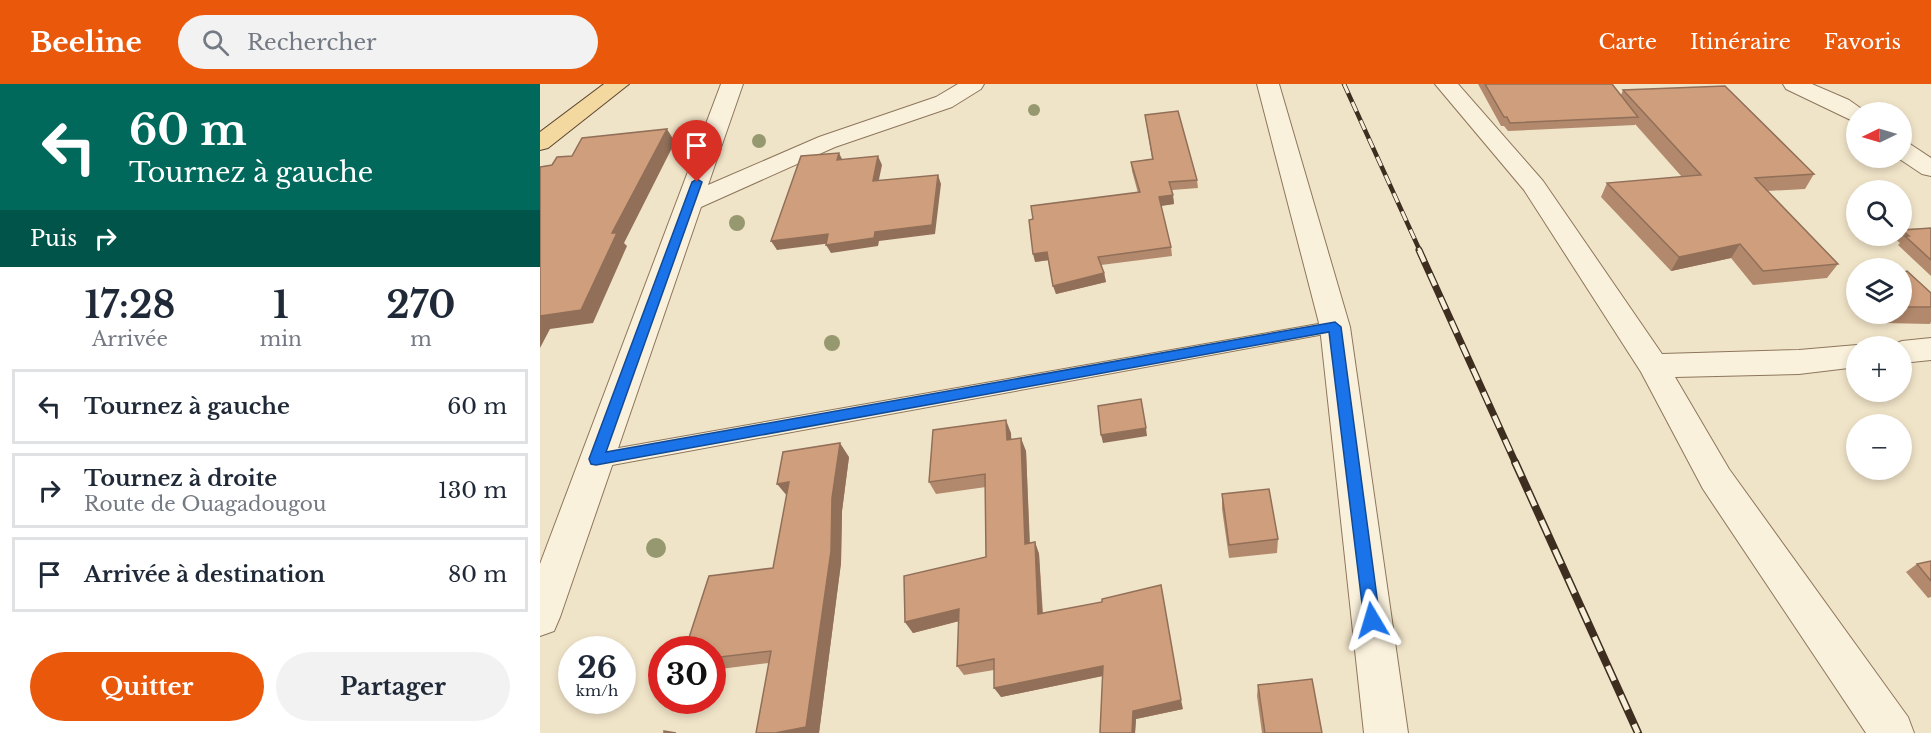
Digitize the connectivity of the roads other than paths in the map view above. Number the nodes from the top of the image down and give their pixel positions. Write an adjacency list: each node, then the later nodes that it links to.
1 (618, 84): 8 (main road)
2 (732, 84): 11 (street)
3 (973, 84): 11 (street)
4 (1269, 84): 12 (street)
5 (1446, 84): 16 (street)
6 (1794, 84): 7 (street)
7 (1846, 108)
8 (540, 143)
9 (1912, 156): 10 (street)
10 (1931, 169)
11 (690, 202): 17 (street)
12 (1335, 327): 17 (lane); 19 (street)
13 (1931, 349): 14 (street)
14 (1912, 351)
15 (1846, 357): 16 (street)
16 (1653, 366): 20 (street)
17 (596, 459): 18 (street)
18 (540, 616)
19 (1386, 733)
20 (1892, 733)

